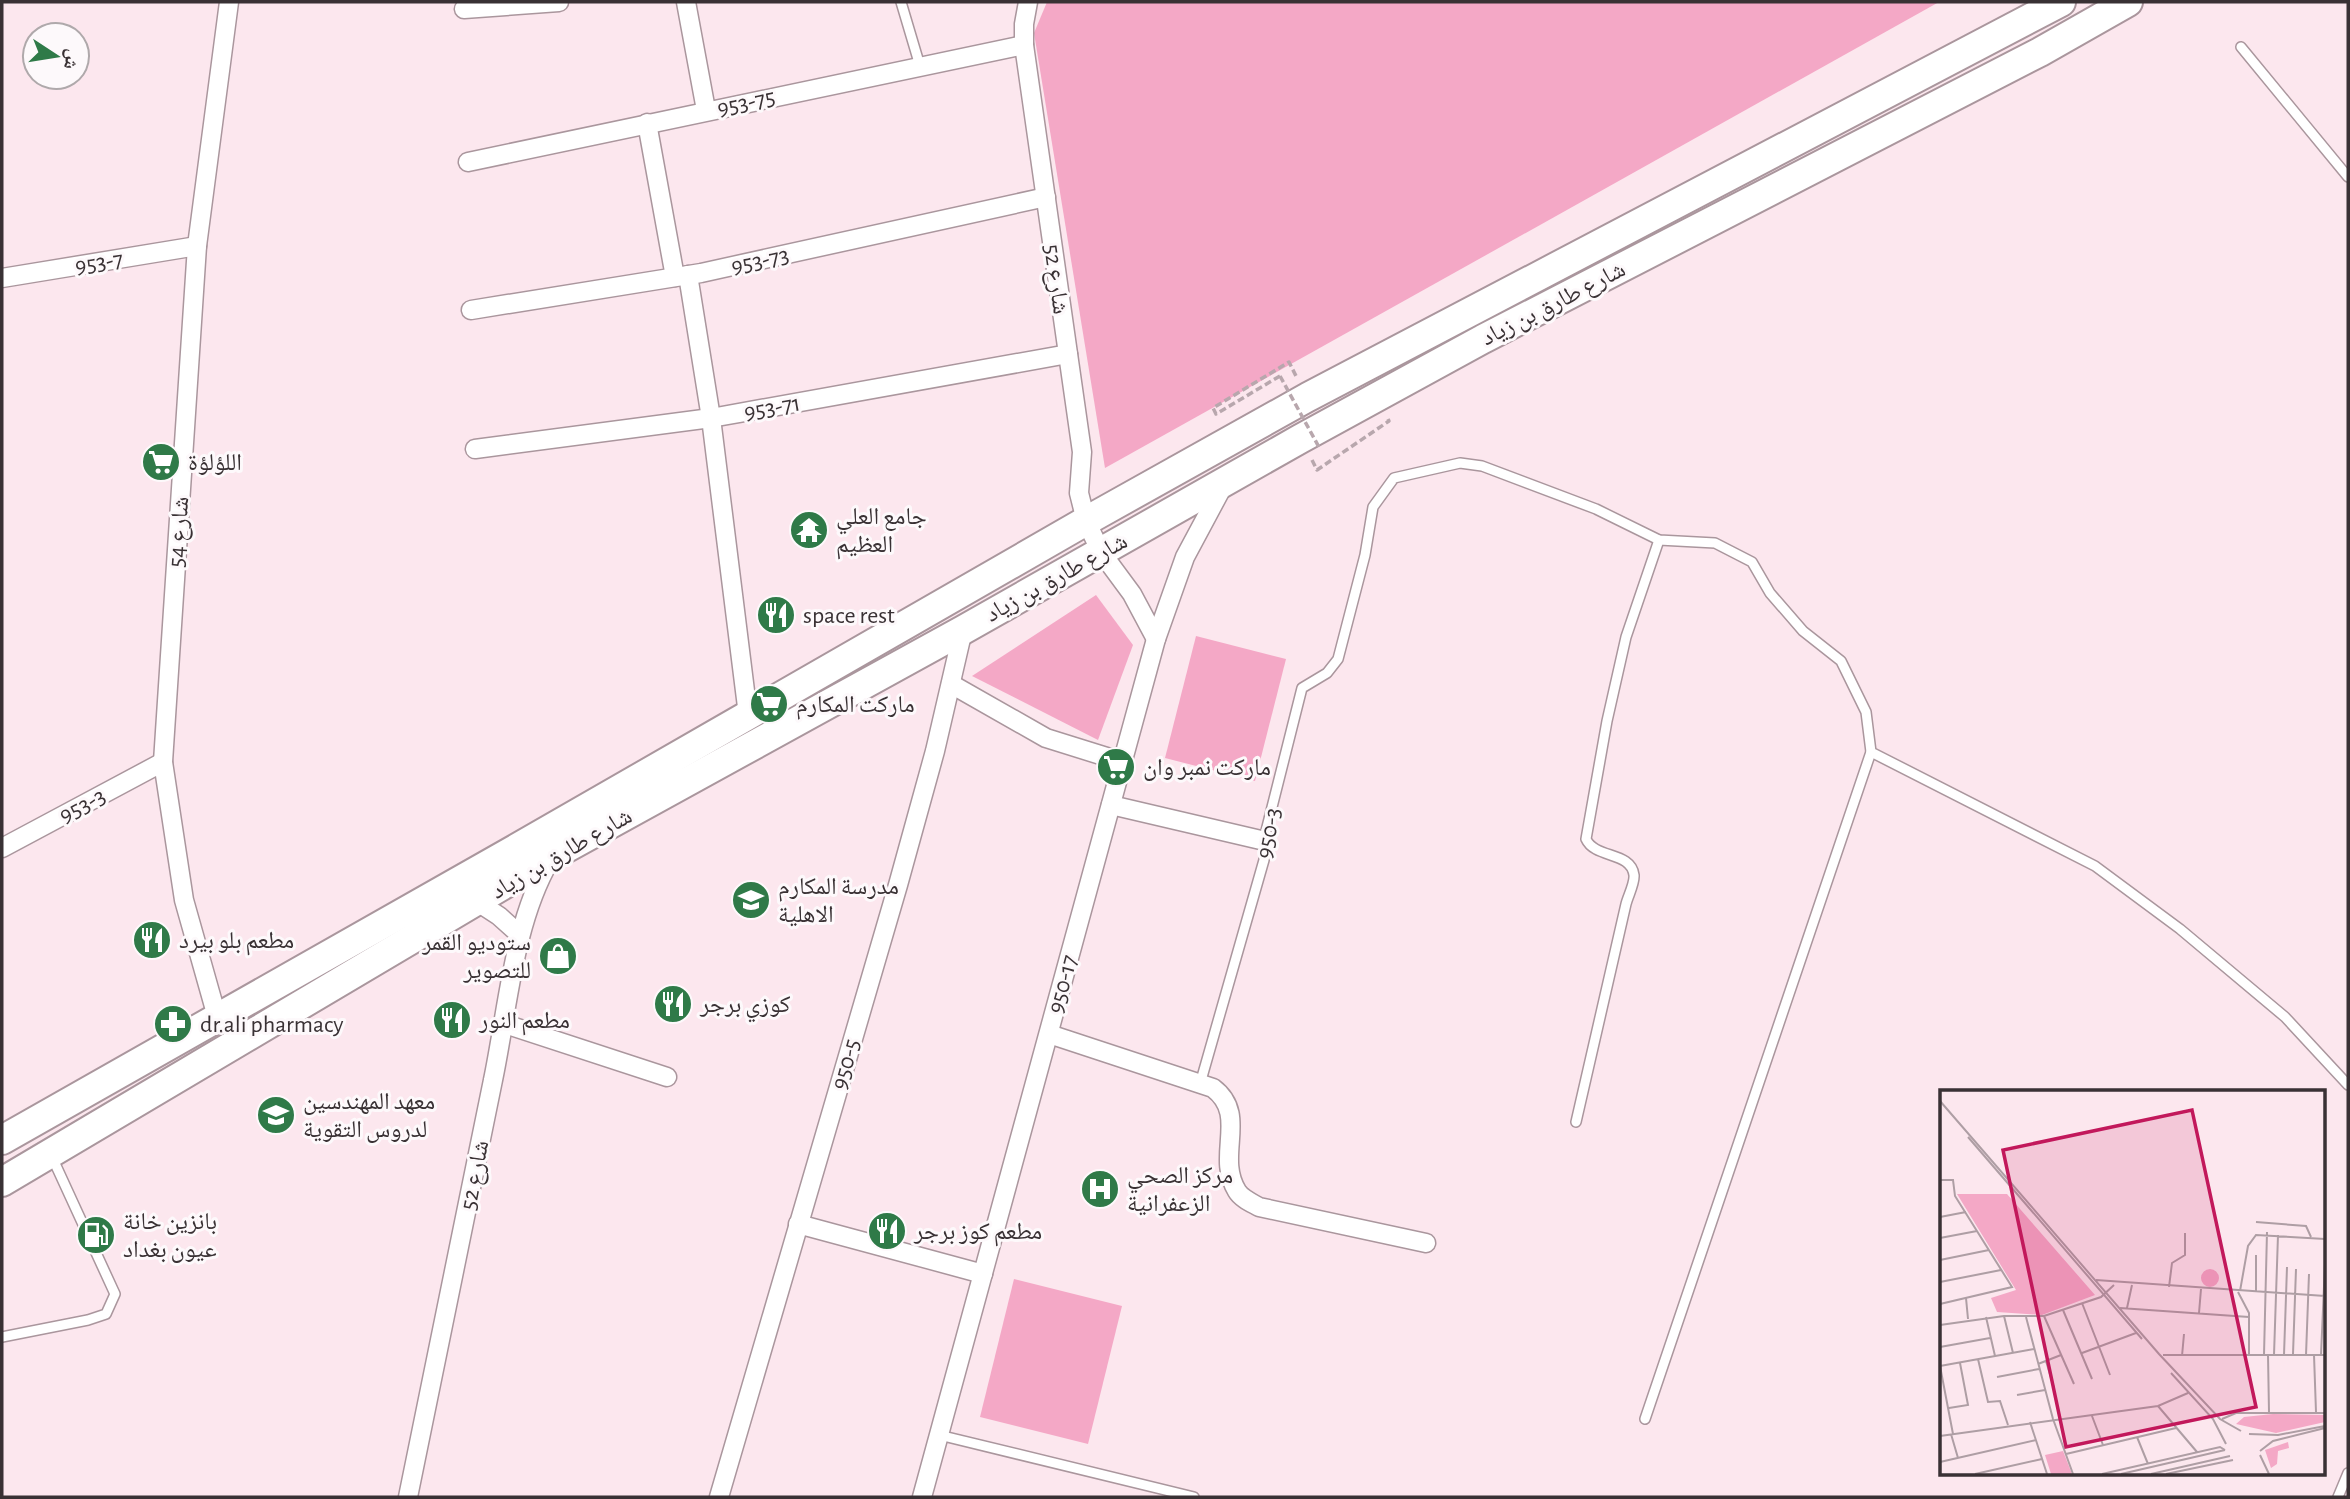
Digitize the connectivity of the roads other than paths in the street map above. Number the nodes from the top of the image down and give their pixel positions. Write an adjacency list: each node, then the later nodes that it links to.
1 (229, 2): 17 (street, شارع 54)
2 (559, 2): 8 (street)
3 (686, 2): 12 (street)
4 (901, 2): 11 (lane)
5 (1028, 2): 9 (street, شارع 52)
6 (2061, 2): 25 (main road, شارع طارق بن زياد)
7 (2128, 2): 24 (main road, شارع طارق بن زياد)
8 (464, 9)
9 (1024, 45): 11 (street, 953-75); 16 (street, شارع 52)
10 (2241, 47): 15 (lane)
11 (920, 66): 12 (street, 953-75)
12 (706, 110): 13 (street, 953-75)
13 (647, 123): 14 (street, 953-75); 18 (street)
14 (468, 162)
15 (2348, 177)
16 (1046, 197): 18 (street, 953-73); 21 (street, شارع 52)
17 (197, 246): 19 (street, 953-7); 33 (street, شارع 54)
18 (681, 276): 20 (street, 953-73); 22 (street)
19 (2, 278)
20 (471, 310)
21 (1068, 354): 22 (street, 953-71); 25 (street, شارع 52)
22 (711, 418): 23 (street, 953-71); 31 (street)
23 (475, 449)
24 (1227, 480): 27 (main road, شارع طارق بن زياد); 29 (street, 950-17)
25 (1086, 521): 27 (street, شارع 52); 31 (main road, شارع طارق بن زياد)
26 (1659, 540): 32 (lane); 36 (lane, 950-3); 47 (lane)
27 (1101, 552): 28 (main road, شارع طارق بن زياد); 29 (street, شارع 52)
28 (963, 629): 30 (street, 950-5); 38 (main road, شارع طارق بن زياد)
29 (1156, 639): 34 (street, 950-17)
30 (951, 684): 34 (street); 51 (street, 950-5)
31 (748, 715): 41 (main road, شارع طارق بن زياد)
32 (1871, 752): 46 (lane); 55 (lane)
33 (163, 762): 37 (street, 953-3); 41 (street, شارع 54)
34 (1123, 762): 35 (street, 950-17)
35 (1111, 805): 36 (street); 43 (street, 950-17)
36 (1265, 841): 45 (lane, 950-3)
37 (2, 848)
38 (552, 856): 39 (main road, شارع طارق بن زياد); 40 (street, شارع 52)
39 (476, 901): 40 (street); 49 (main road, شارع طارق بن زياد)
40 (520, 935): 42 (street, شارع 52)
41 (217, 1017): 48 (main road, شارع طارق بن زياد)
42 (505, 1024): 44 (street); 58 (street, شارع 52)
43 (1049, 1034): 45 (street); 53 (street, 950-17)
44 (667, 1077)
45 (1200, 1084): 52 (street)
46 (2348, 1085)
47 (1577, 1122)
48 (2, 1140)
49 (50, 1152): 50 (main road, شارع طارق بن زياد); 54 (lane)
50 (2, 1182)
51 (798, 1223): 53 (street); 59 (street, 950-5)
52 (1426, 1243)
53 (983, 1274): 56 (street, 950-17)
54 (2, 1337)
55 (1645, 1419)
56 (939, 1435): 60 (street, 950-17); 61 (lane)
57 (2348, 1473): 62 (lane)
58 (408, 1497)
59 (719, 1497)
60 (922, 1497)
61 (1194, 1497)
62 (2338, 1497)

